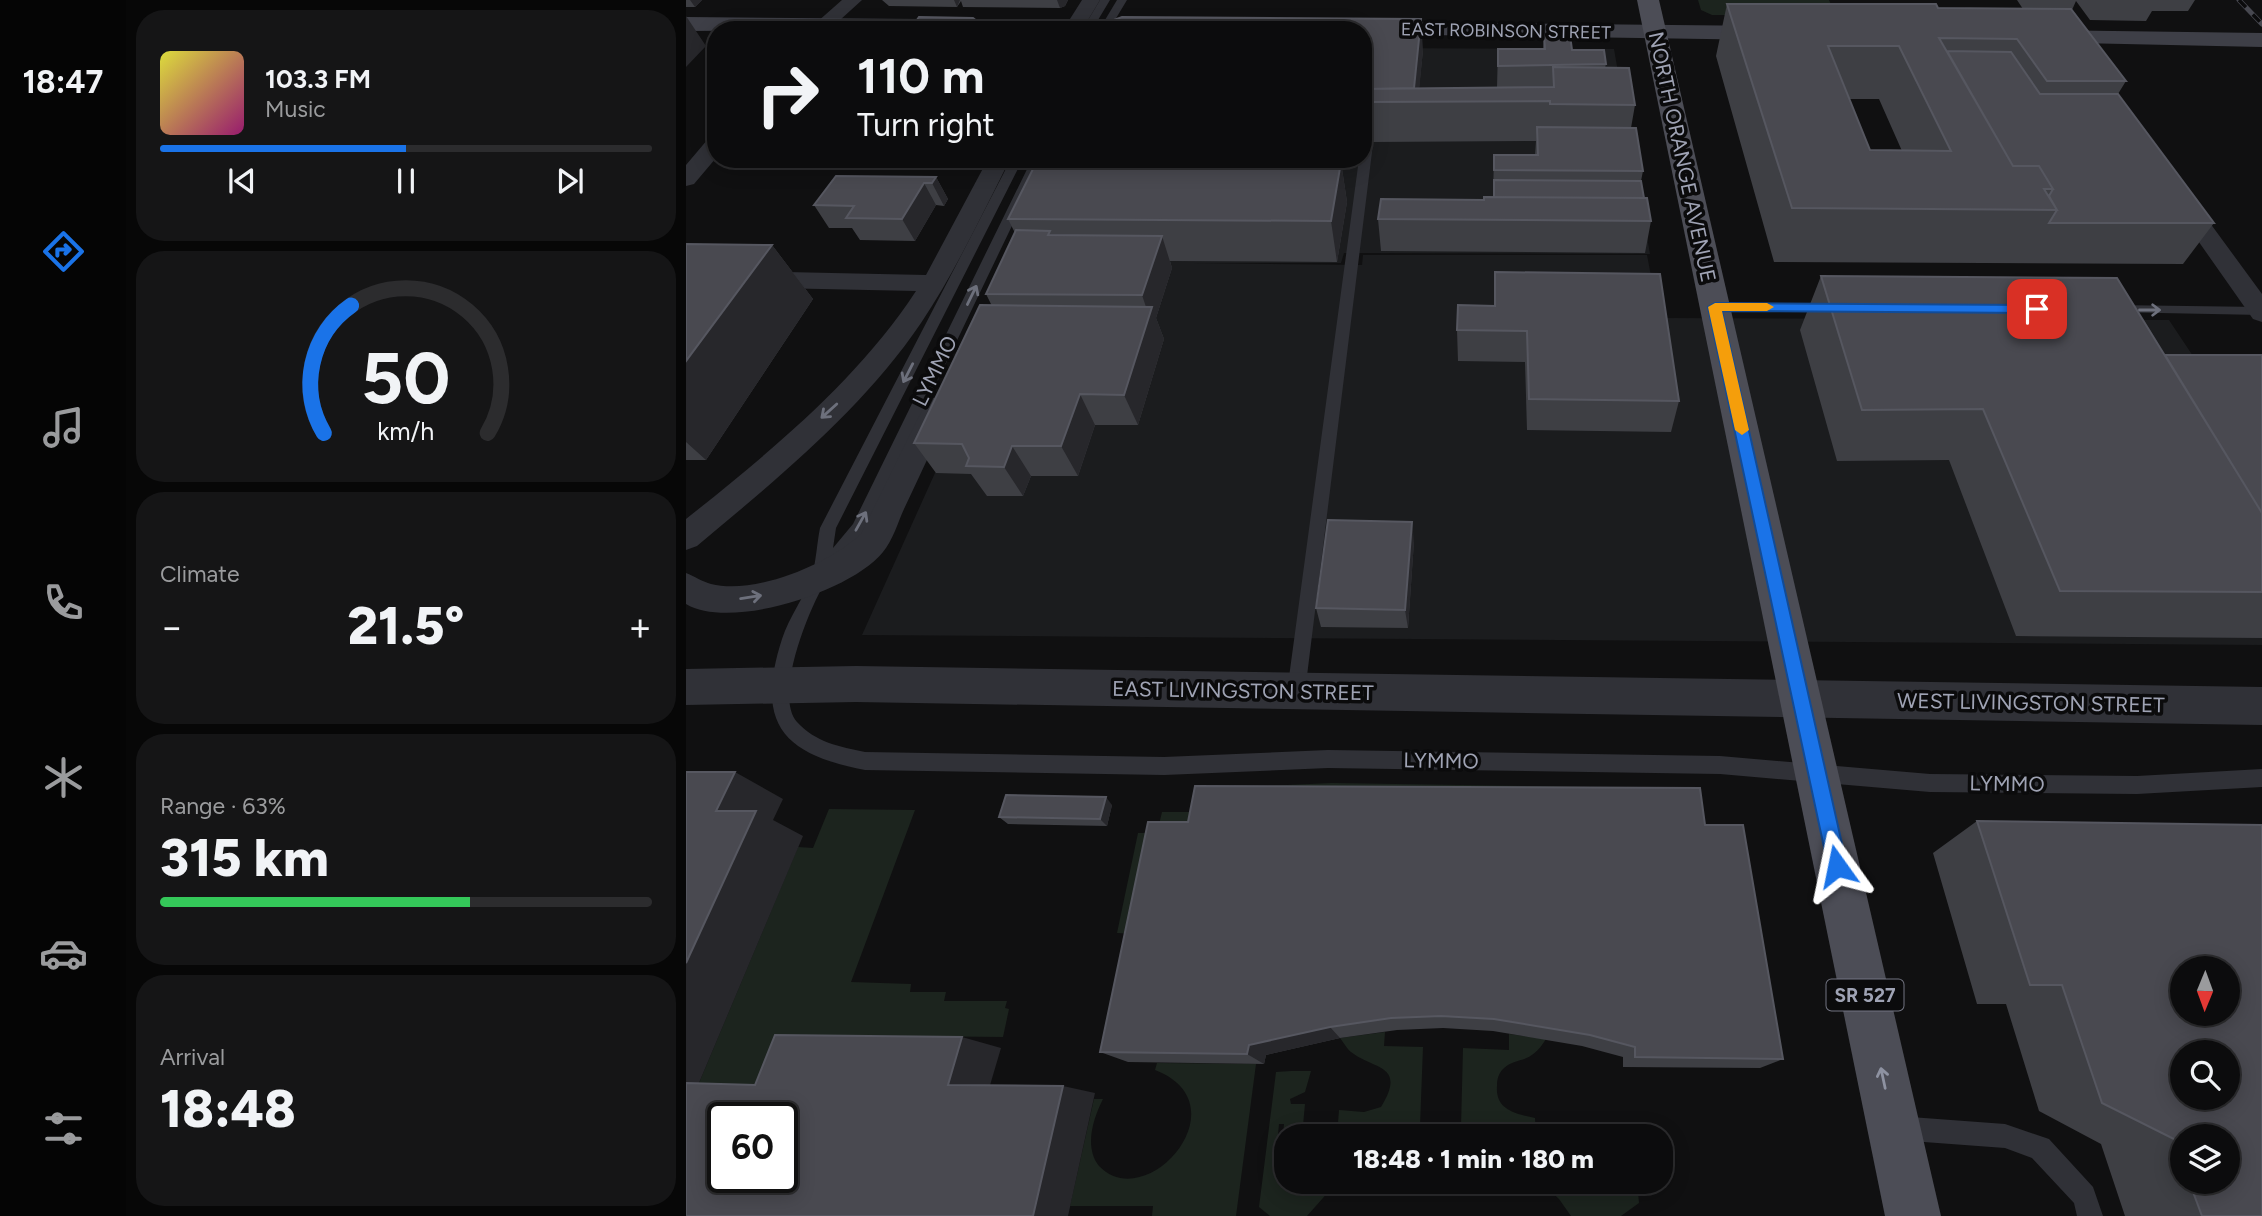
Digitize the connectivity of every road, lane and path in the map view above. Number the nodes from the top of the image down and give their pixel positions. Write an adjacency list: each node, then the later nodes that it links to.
1 (853, 0): 6 (street)
2 (1091, 0): 7 (street)
3 (1105, 0): 8 (lane)
4 (1122, 0): 9 (lane)
5 (1648, 0): 13 (main road, NORTH ORANGE AVENUE / SR 527)
6 (827, 21)
7 (1094, 21)
8 (1098, 21)
9 (1102, 21)
10 (686, 24): 11 (main road)
11 (707, 24)
12 (1372, 29): 13 (main road, EAST ROBINSON STREET)
13 (1655, 32): 14 (main road, EAST ROBINSON STREET); 27 (main road, NORTH ORANGE AVENUE / SR 527)
14 (1794, 34)
15 (2015, 36): 16 (main road)
16 (2262, 40)
17 (707, 154): 23 (street)
18 (994, 168): 26 (street)
19 (1012, 168): 32 (lane, LYMMO, one-way to 32)
20 (1034, 168): 32 (lane, LYMMO, one-way to 20)
21 (1050, 168): 32 (street)
22 (1364, 168): 36 (lane)
23 (686, 179)
24 (2167, 179): 30 (street)
25 (686, 278): 26 (street)
26 (934, 283): 31 (street, one-way to 31)
27 (1715, 307): 28 (lane); 37 (main road, NORTH ORANGE AVENUE / SR 527)
28 (1849, 308)
29 (2101, 309): 30 (lane, one-way to 30)
30 (2261, 312)
31 (686, 537)
32 (820, 576): 33 (street, one-way to 32); 34 (lane, LYMMO)
33 (686, 587)
34 (780, 686): 35 (street, EAST LIVINGSTON STREET); 36 (street, EAST LIVINGSTON STREET); 39 (lane, LYMMO)
35 (686, 687)
36 (1296, 692): 37 (street, EAST LIVINGSTON STREET)
37 (1800, 700): 38 (street, WEST LIVINGSTON STREET); 39 (main road, NORTH ORANGE AVENUE / SR 527)
38 (2262, 706)
39 (1817, 773): 40 (lane, LYMMO); 41 (main road, NORTH ORANGE AVENUE / SR 527, one-way to 39)
40 (2262, 778)
41 (1894, 1128): 42 (main road, NORTH ORANGE AVENUE / SR 527); 43 (lane)
42 (1913, 1216)
43 (2090, 1216)

